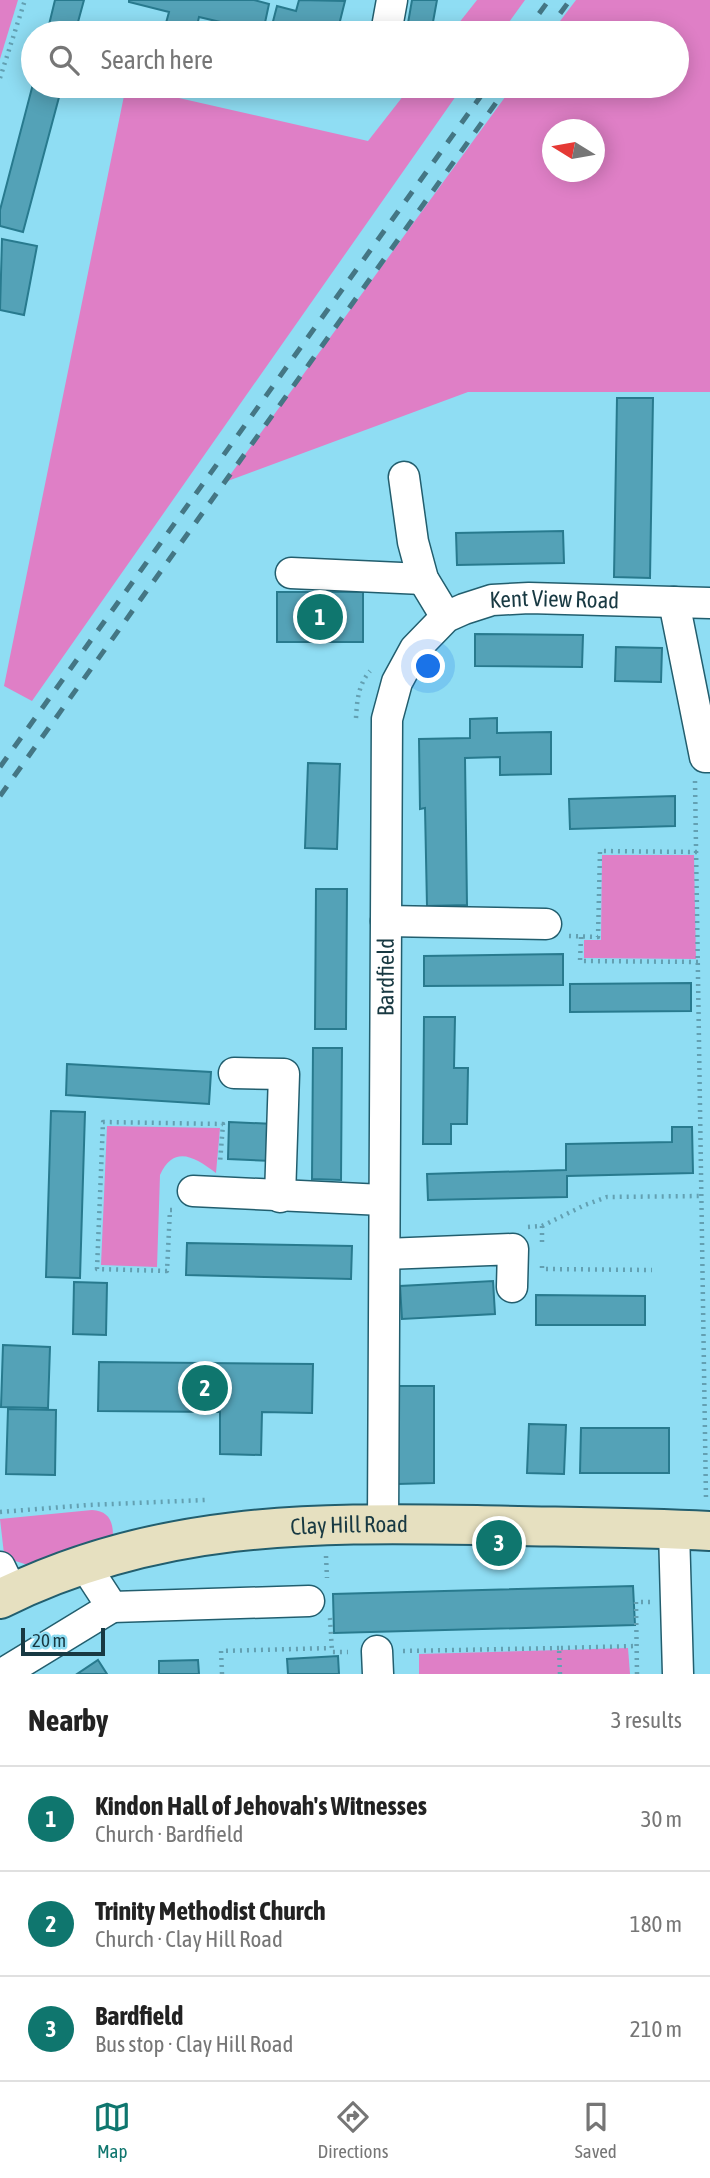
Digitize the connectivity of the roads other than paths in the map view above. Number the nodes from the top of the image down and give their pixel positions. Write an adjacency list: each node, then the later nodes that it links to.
1 (392, 0): 2 (street)
2 (388, 21)
3 (404, 477): 5 (street)
4 (291, 573): 5 (street)
5 (423, 579): 8 (street)
6 (674, 602): 7 (street, Kent View Road); 8 (street, Kent View Road); 10 (street)
7 (710, 603)
8 (446, 617): 9 (street, Kent View Road)
9 (415, 649): 11 (street, Bardfield)
10 (702, 764)
11 (386, 921): 12 (street, Bardfield); 16 (street, Bardfield)
12 (556, 930)
13 (234, 1073): 15 (street)
14 (193, 1191): 15 (street)
15 (279, 1197): 16 (street)
16 (383, 1200): 17 (street, Bardfield)
17 (385, 1254): 18 (street); 19 (street, Bardfield)
18 (512, 1287)
19 (383, 1524): 20 (main road, Clay Hill Road); 21 (main road, Clay Hill Road)
20 (697, 1524): 26 (street)
21 (84, 1564): 22 (main road, Clay Hill Road); 24 (street)
22 (4, 1586)
23 (322, 1597): 24 (street)
24 (112, 1607): 25 (street)
25 (2, 1674)
26 (678, 1674)

